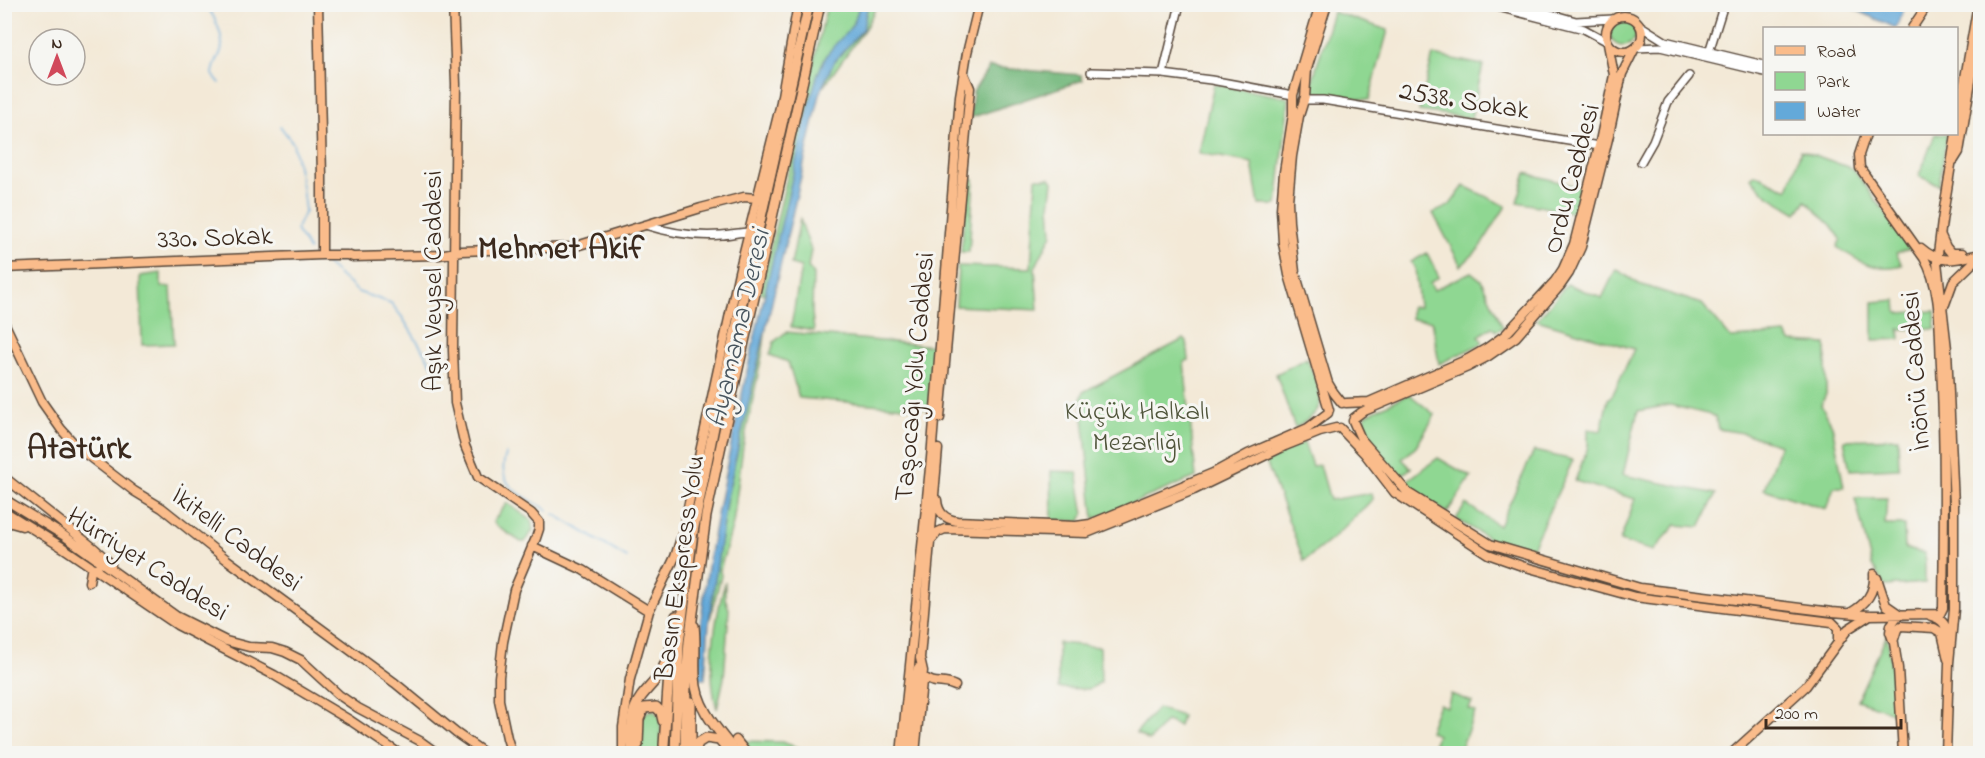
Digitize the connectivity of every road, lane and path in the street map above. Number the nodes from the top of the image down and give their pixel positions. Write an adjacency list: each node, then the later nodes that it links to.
1 (318, 4): 47 (main road)
2 (453, 4): 45 (main road, Aşık Veysel Caddesi)
3 (798, 4): 40 (main road)
4 (809, 4): 68 (highway, Basın Ekspress Yolu)
5 (820, 4): 80 (highway, Basın Ekspress Yolu)
6 (979, 4): 27 (main road, Taşocağı Yolu Caddesi)
7 (1180, 4): 28 (street)
8 (1320, 4): 31 (main road)
9 (1327, 4): 32 (main road)
10 (1486, 4): 19 (street)
11 (1515, 4): 15 (street)
12 (1724, 4): 21 (street)
13 (1928, 4): 17 (main road)
14 (1978, 4): 22 (main road)
15 (1613, 20): 16 (main road); 19 (main road)
16 (1641, 26): 20 (main road); 21 (street)
17 (1913, 27)
18 (1980, 29): 23 (main road)
19 (1608, 43): 20 (main road); 37 (main road, Ordu Caddesi)
20 (1635, 49): 26 (street); 58 (main road, Ordu Caddesi)
21 (1709, 52): 24 (street)
22 (1970, 52): 23 (main road); 30 (main road)
23 (1974, 63): 33 (main road)
24 (1763, 65)
25 (1091, 72): 28 (street)
26 (1763, 72)
27 (964, 74): 55 (main road, Taşocağı Yolu Caddesi); 55 (main road, Taşocağı Yolu Caddesi)
28 (1163, 74): 31 (street)
29 (1689, 76): 38 (street)
30 (1964, 87): 33 (main road); 34 (main road)
31 (1294, 96): 32 (main road); 52 (main road)
32 (1305, 96): 37 (street, 2538. Sokak); 52 (main road)
33 (1968, 98): 39 (main road)
34 (1958, 120)
35 (1866, 135): 44 (main road, İnönü Caddesi)
36 (1955, 135): 39 (main road)
37 (1599, 146): 56 (main road, Ordu Caddesi)
38 (1641, 162)
39 (1950, 166): 43 (main road, İnönü Caddesi)
40 (757, 198): 41 (main road, 330. Sokak); 42 (main road)
41 (645, 225): 42 (street); 45 (main road, 330. Sokak)
42 (749, 232): 77 (main road)
43 (1940, 235): 44 (main road); 46 (main road); 48 (main road, İnönü Caddesi)
44 (1912, 240): 48 (main road); 82 (main road, İnönü Caddesi)
45 (450, 252): 47 (main road, 330. Sokak); 70 (main road, Aşık Veysel Caddesi)
46 (1980, 253): 49 (main road); 53 (main road)
47 (322, 255): 50 (main road, 330. Sokak)
48 (1938, 259): 49 (main road); 51 (main road, İnönü Caddesi)
49 (1949, 260): 51 (main road)
50 (4, 270)
51 (1939, 273): 53 (main road, İnönü Caddesi)
52 (1292, 274): 56 (main road); 57 (main road)
53 (1944, 307): 90 (main road, İnönü Caddesi)
54 (4, 322): 99 (main road, İkitelli Caddesi)
55 (944, 342): 63 (main road, Taşocağı Yolu Caddesi); 108 (main road, Taşocağı Yolu Caddesi)
56 (1344, 403): 57 (main road); 58 (main road)
57 (1328, 412): 59 (main road); 63 (main road)
58 (1353, 419): 59 (main road); 61 (main road)
59 (1338, 428): 62 (main road); 69 (main road)
60 (4, 477): 76 (main road)
61 (1398, 482): 62 (main road); 78 (main road)
62 (1391, 489): 83 (main road)
63 (934, 491): 69 (main road, Taşocağı Yolu Caddesi)
64 (4, 497): 74 (main road, Hürriyet Caddesi)
65 (4, 512): 67 (main road, Hürriyet Caddesi)
66 (4, 521): 67 (main road)
67 (37, 531): 71 (main road, Hürriyet Caddesi)
68 (693, 532): 85 (highway); 104 (highway, Basın Ekspress Yolu)
69 (930, 541): 88 (main road, Taşocağı Yolu Caddesi)
70 (532, 546): 77 (main road); 100 (main road)
71 (80, 559): 72 (main road, Hürriyet Caddesi); 75 (main road)
72 (94, 568): 73 (main road, Hürriyet Caddesi); 74 (main road); 75 (main road)
73 (105, 576): 75 (main road); 89 (main road, Hürriyet Caddesi)
74 (126, 581): 76 (main road, Hürriyet Caddesi)
75 (89, 582)
76 (135, 587): 86 (main road, Hürriyet Caddesi)
77 (650, 611): 101 (main road)
78 (1850, 613): 79 (main road); 81 (main road)
79 (1899, 614): 81 (main road); 82 (main road); 84 (main road)
80 (692, 615): 87 (highway, Basın Ekspress Yolu); 95 (highway)
81 (1870, 615): 83 (main road)
82 (1926, 615): 90 (main road)
83 (1838, 640): 111 (main road)
84 (1894, 643): 90 (main road, İnönü Caddesi); 112 (main road)
85 (671, 645): 94 (highway); 102 (highway)
86 (249, 647): 89 (main road); 93 (main road, Hürriyet Caddesi)
87 (688, 654): 105 (highway, Basın Ekspress Yolu); 106 (highway)
88 (920, 658): 91 (main road, Taşocağı Yolu Caddesi); 109 (main road)
89 (248, 662): 96 (main road, Hürriyet Caddesi)
90 (1949, 663): 113 (main road, İnönü Caddesi)
91 (922, 676): 92 (main road, Taşocağı Yolu Caddesi); 92 (main road)
92 (921, 689): 110 (main road, Taşocağı Yolu Caddesi)
93 (420, 741): 97 (main road); 98 (main road, Hürriyet Caddesi)
94 (664, 749): 103 (highway)
95 (735, 750): 106 (highway); 107 (main road)
96 (400, 753)
97 (424, 753)
98 (438, 753)
99 (486, 753)
100 (512, 753)
101 (623, 753)
102 (632, 753)
103 (638, 753)
104 (675, 753)
105 (685, 753)
106 (693, 753)
107 (747, 753)
108 (901, 753)
109 (908, 753)
110 (915, 753)
111 (1731, 753)
112 (1903, 753)
113 (1946, 753)

